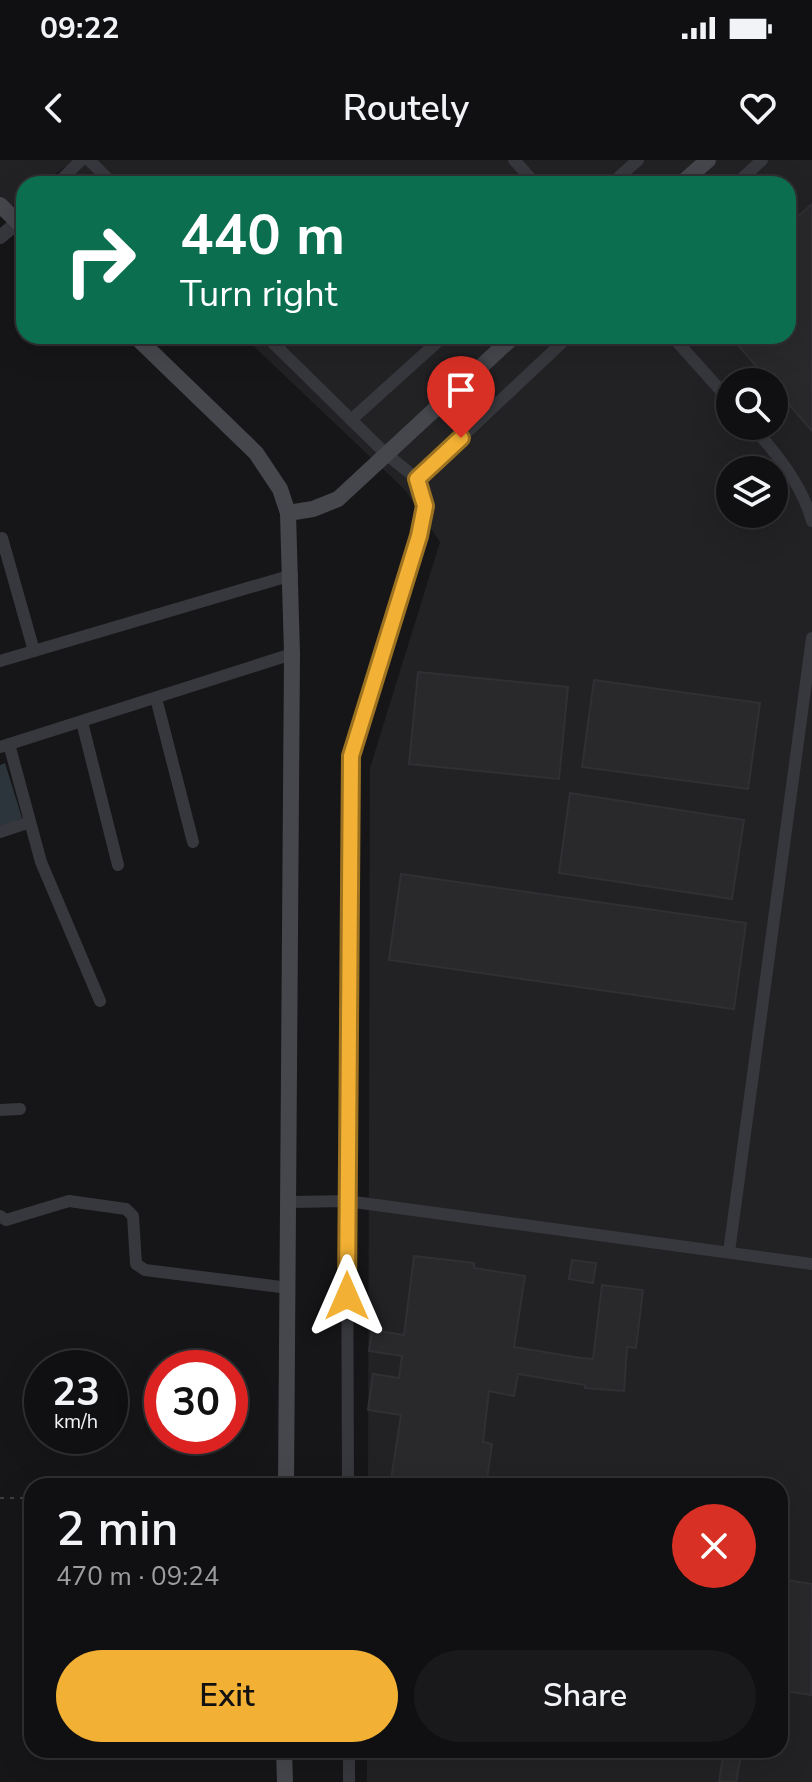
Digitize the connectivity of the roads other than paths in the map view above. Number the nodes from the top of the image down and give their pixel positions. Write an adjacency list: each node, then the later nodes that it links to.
1 (81, 160): 7 (street)
2 (89, 160): 8 (street)
3 (514, 160): 9 (street)
4 (638, 160): 10 (street)
5 (708, 160): 11 (main road)
6 (762, 160): 12 (street)
7 (65, 176)
8 (105, 176)
9 (529, 176)
10 (620, 176)
11 (690, 176)
12 (745, 176)
13 (0, 205): 14 (main road)
14 (16, 217)
15 (143, 344): 26 (main road)
16 (274, 344): 22 (street)
17 (435, 344): 22 (street)
18 (505, 344): 24 (main road)
19 (560, 344): 25 (street)
20 (679, 344): 21 (street)
21 (716, 385)
22 (351, 420): 24 (street)
23 (764, 440): 27 (street)
24 (385, 453): 25 (street); 26 (main road)
25 (417, 479): 44 (street)
26 (288, 513): 29 (main road)
27 (812, 521)
28 (2, 538): 31 (street)
29 (292, 575): 31 (street); 32 (main road)
30 (812, 638): 47 (street)
31 (34, 651): 33 (street)
32 (292, 654): 34 (street); 45 (main road)
33 (0, 661)
34 (156, 698): 35 (street); 39 (street)
35 (82, 722): 36 (street); 40 (street)
36 (4, 746): 37 (street)
37 (30, 822): 38 (street); 41 (street)
38 (0, 832)
39 (193, 842)
40 (118, 865)
41 (100, 1001)
42 (20, 1109): 43 (street)
43 (0, 1110)
44 (347, 1201): 45 (street); 47 (street); 51 (street)
45 (290, 1202): 49 (main road)
46 (0, 1216): 49 (street)
47 (729, 1252): 48 (street)
48 (812, 1264)
49 (289, 1288): 50 (main road)
50 (286, 1478)
51 (348, 1478)
52 (284, 1758): 54 (main road)
53 (349, 1758): 55 (street)
54 (285, 1782)
55 (349, 1782)

